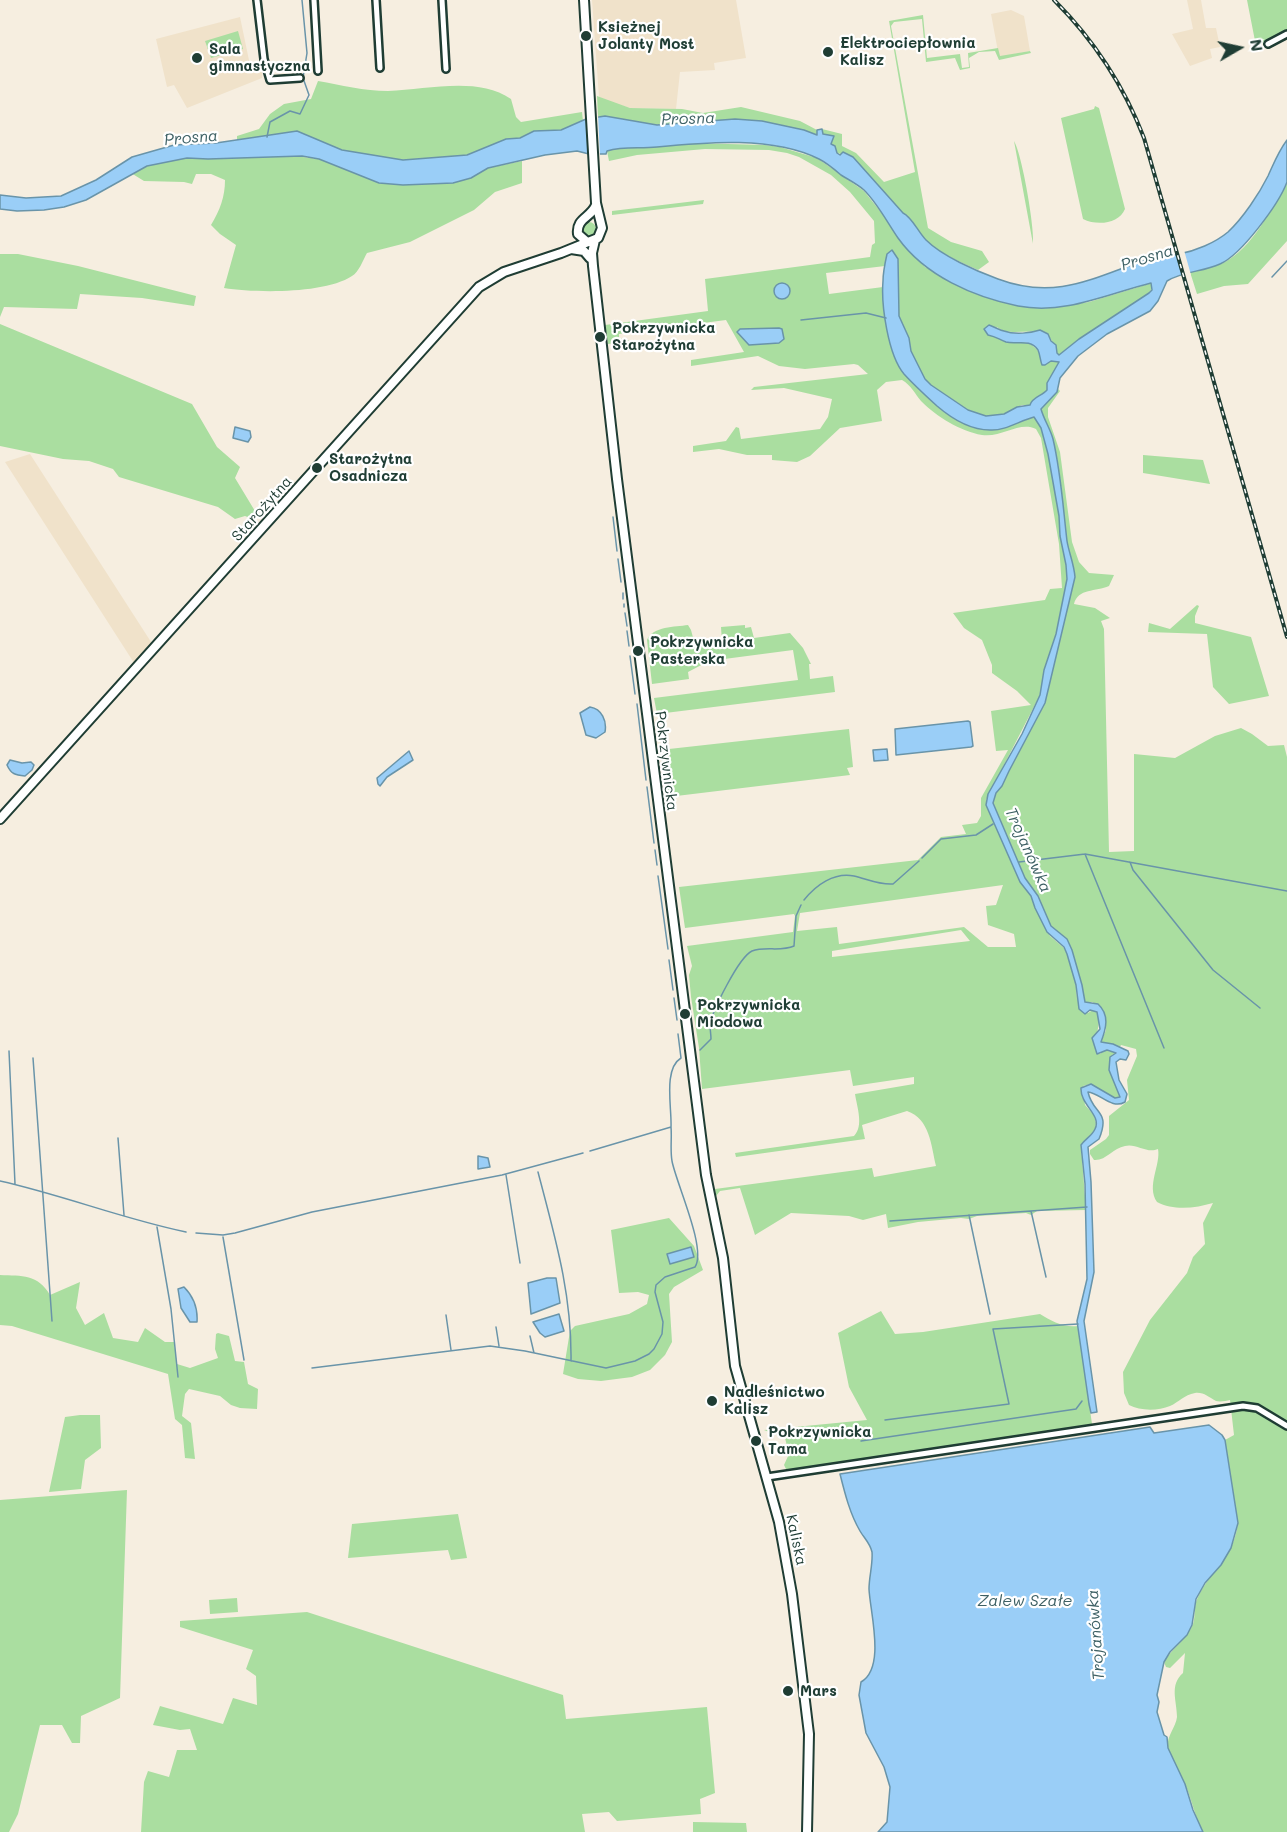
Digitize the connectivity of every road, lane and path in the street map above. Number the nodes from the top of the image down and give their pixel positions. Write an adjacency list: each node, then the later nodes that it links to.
1 (257, 0): 11 (street)
2 (314, 0): 10 (street)
3 (376, 0): 8 (street)
4 (442, 0): 9 (street)
5 (584, 0): 12 (street)
6 (1287, 34): 7 (street)
7 (1268, 44)
8 (380, 69)
9 (446, 69)
10 (318, 71)
11 (300, 78)
12 (596, 203): 13 (street); 14 (street)
13 (587, 217): 14 (street); 15 (street)
14 (599, 221): 16 (street)
15 (578, 234): 16 (street); 17 (street)
16 (591, 241): 17 (street, Starożytna); 18 (street, Pokrzywnicka)
17 (568, 250): 18 (street); 19 (street, Starożytna)
18 (592, 262): 20 (street, Pokrzywnicka)
19 (0, 819)
20 (723, 1258): 22 (street, Kaliska)
21 (1287, 1426): 22 (street)
22 (767, 1478): 23 (street, Kaliska)
23 (807, 1832)

